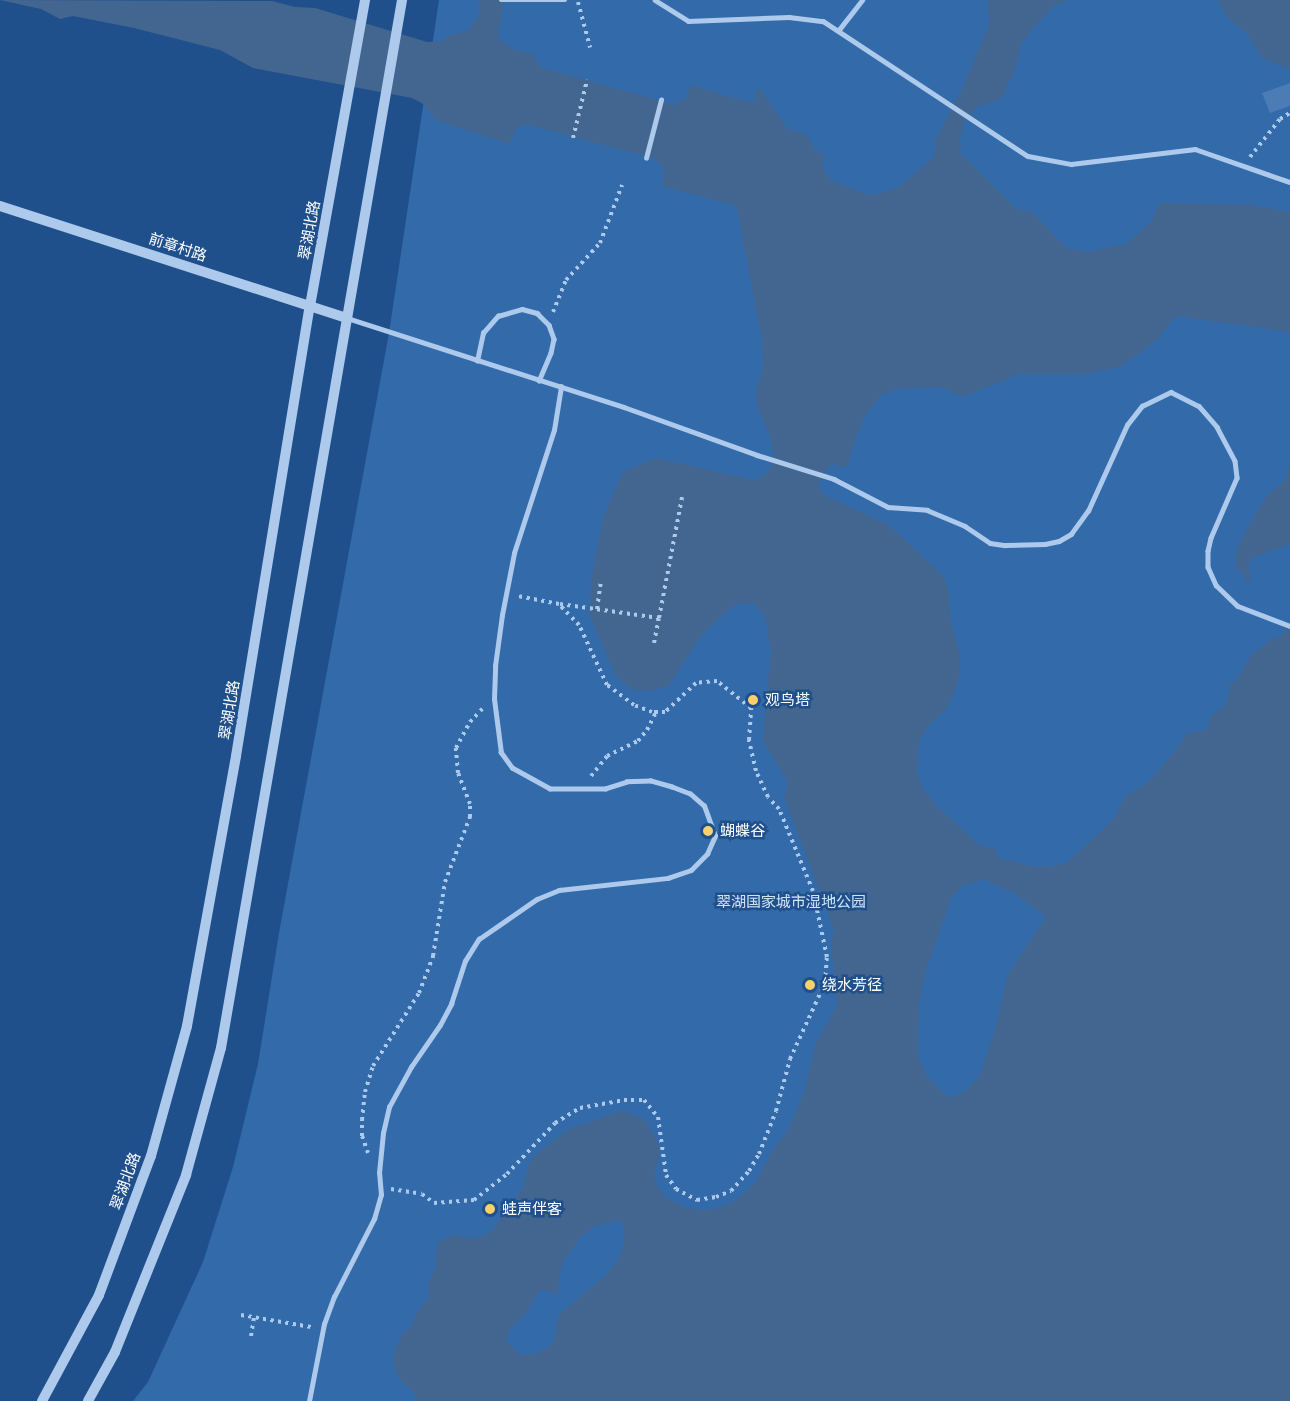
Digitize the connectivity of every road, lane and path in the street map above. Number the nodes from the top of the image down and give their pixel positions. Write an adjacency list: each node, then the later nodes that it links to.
1 (365, 0): 20 (street, 翠湖北路)
2 (402, 0): 21 (street)
3 (501, 0): 8 (lane)
4 (566, 0): 8 (lane)
5 (577, 0): 10 (path)
6 (655, 0): 9 (lane)
7 (862, 0): 9 (lane)
8 (525, 1)
9 (838, 31): 16 (lane)
10 (590, 47)
11 (587, 80): 14 (path)
12 (661, 100): 15 (lane)
13 (1290, 113): 16 (path)
14 (573, 138)
15 (646, 158)
16 (1244, 165): 17 (lane)
17 (1290, 182)
18 (622, 185): 22 (path)
19 (0, 206): 20 (street, 前章村路)
20 (310, 306): 21 (street, 前章村路); 43 (street, 翠湖北路)
21 (347, 318): 23 (lane); 44 (street)
22 (547, 323): 23 (lane); 24 (lane)
23 (477, 361): 24 (lane)
24 (539, 381): 25 (lane)
25 (561, 387): 28 (lane); 32 (lane)
26 (682, 497): 31 (path)
27 (601, 581): 30 (path)
28 (506, 595): 29 (path); 34 (lane)
29 (559, 604): 30 (path); 35 (path)
30 (597, 609): 31 (path)
31 (659, 618): 33 (path)
32 (1290, 626)
33 (654, 643)
34 (494, 699): 36 (lane); 37 (path)
35 (656, 712): 36 (path); 38 (path)
36 (585, 788): 37 (lane)
37 (379, 1173): 38 (lane)
38 (381, 1189): 41 (lane)
39 (241, 1315): 40 (path)
40 (254, 1317): 41 (path); 42 (path)
41 (323, 1329): 45 (lane)
42 (251, 1336)
43 (42, 1401)
44 (88, 1401)
45 (309, 1401)

